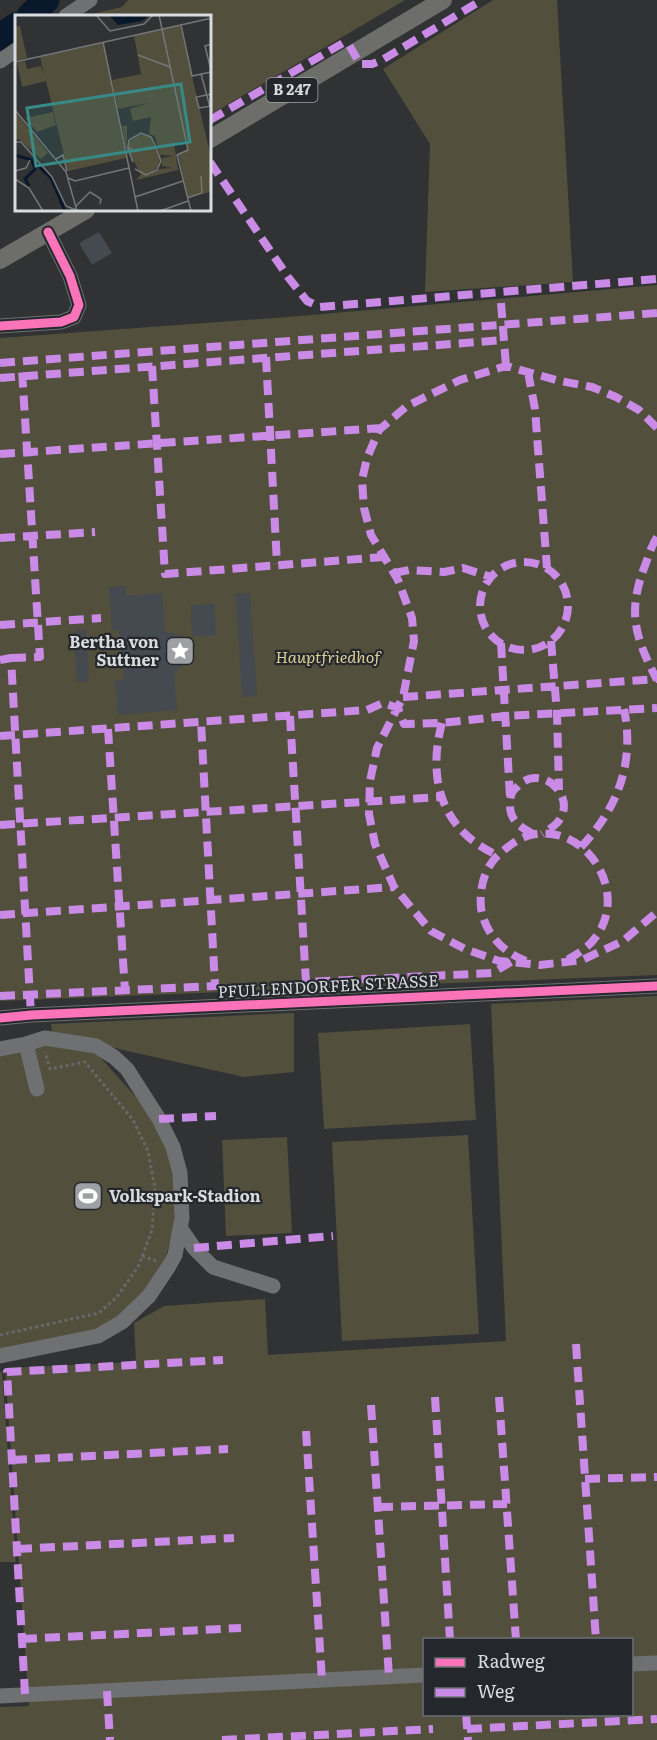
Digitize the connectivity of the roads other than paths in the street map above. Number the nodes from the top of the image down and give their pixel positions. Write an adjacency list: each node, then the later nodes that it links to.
1 (90, 0): 3 (street)
2 (443, 0): 6 (main road, B 247)
3 (68, 15)
4 (15, 51): 5 (street)
5 (0, 61)
6 (212, 138)
7 (83, 212): 8 (main road)
8 (48, 232): 9 (main road); 10 (street)
9 (0, 260)
10 (0, 327)
11 (657, 986): 12 (street, PFULLENDORFER STRASSE)
12 (0, 1018)
13 (26, 1044): 14 (street); 15 (street); 16 (street)
14 (0, 1049)
15 (37, 1089)
16 (182, 1229): 17 (street); 18 (street)
17 (175, 1255): 18 (street); 20 (street)
18 (202, 1256): 19 (street)
19 (273, 1286)
20 (0, 1356)
21 (657, 1663): 22 (street)
22 (633, 1664)
23 (423, 1675): 24 (street)
24 (0, 1696)

